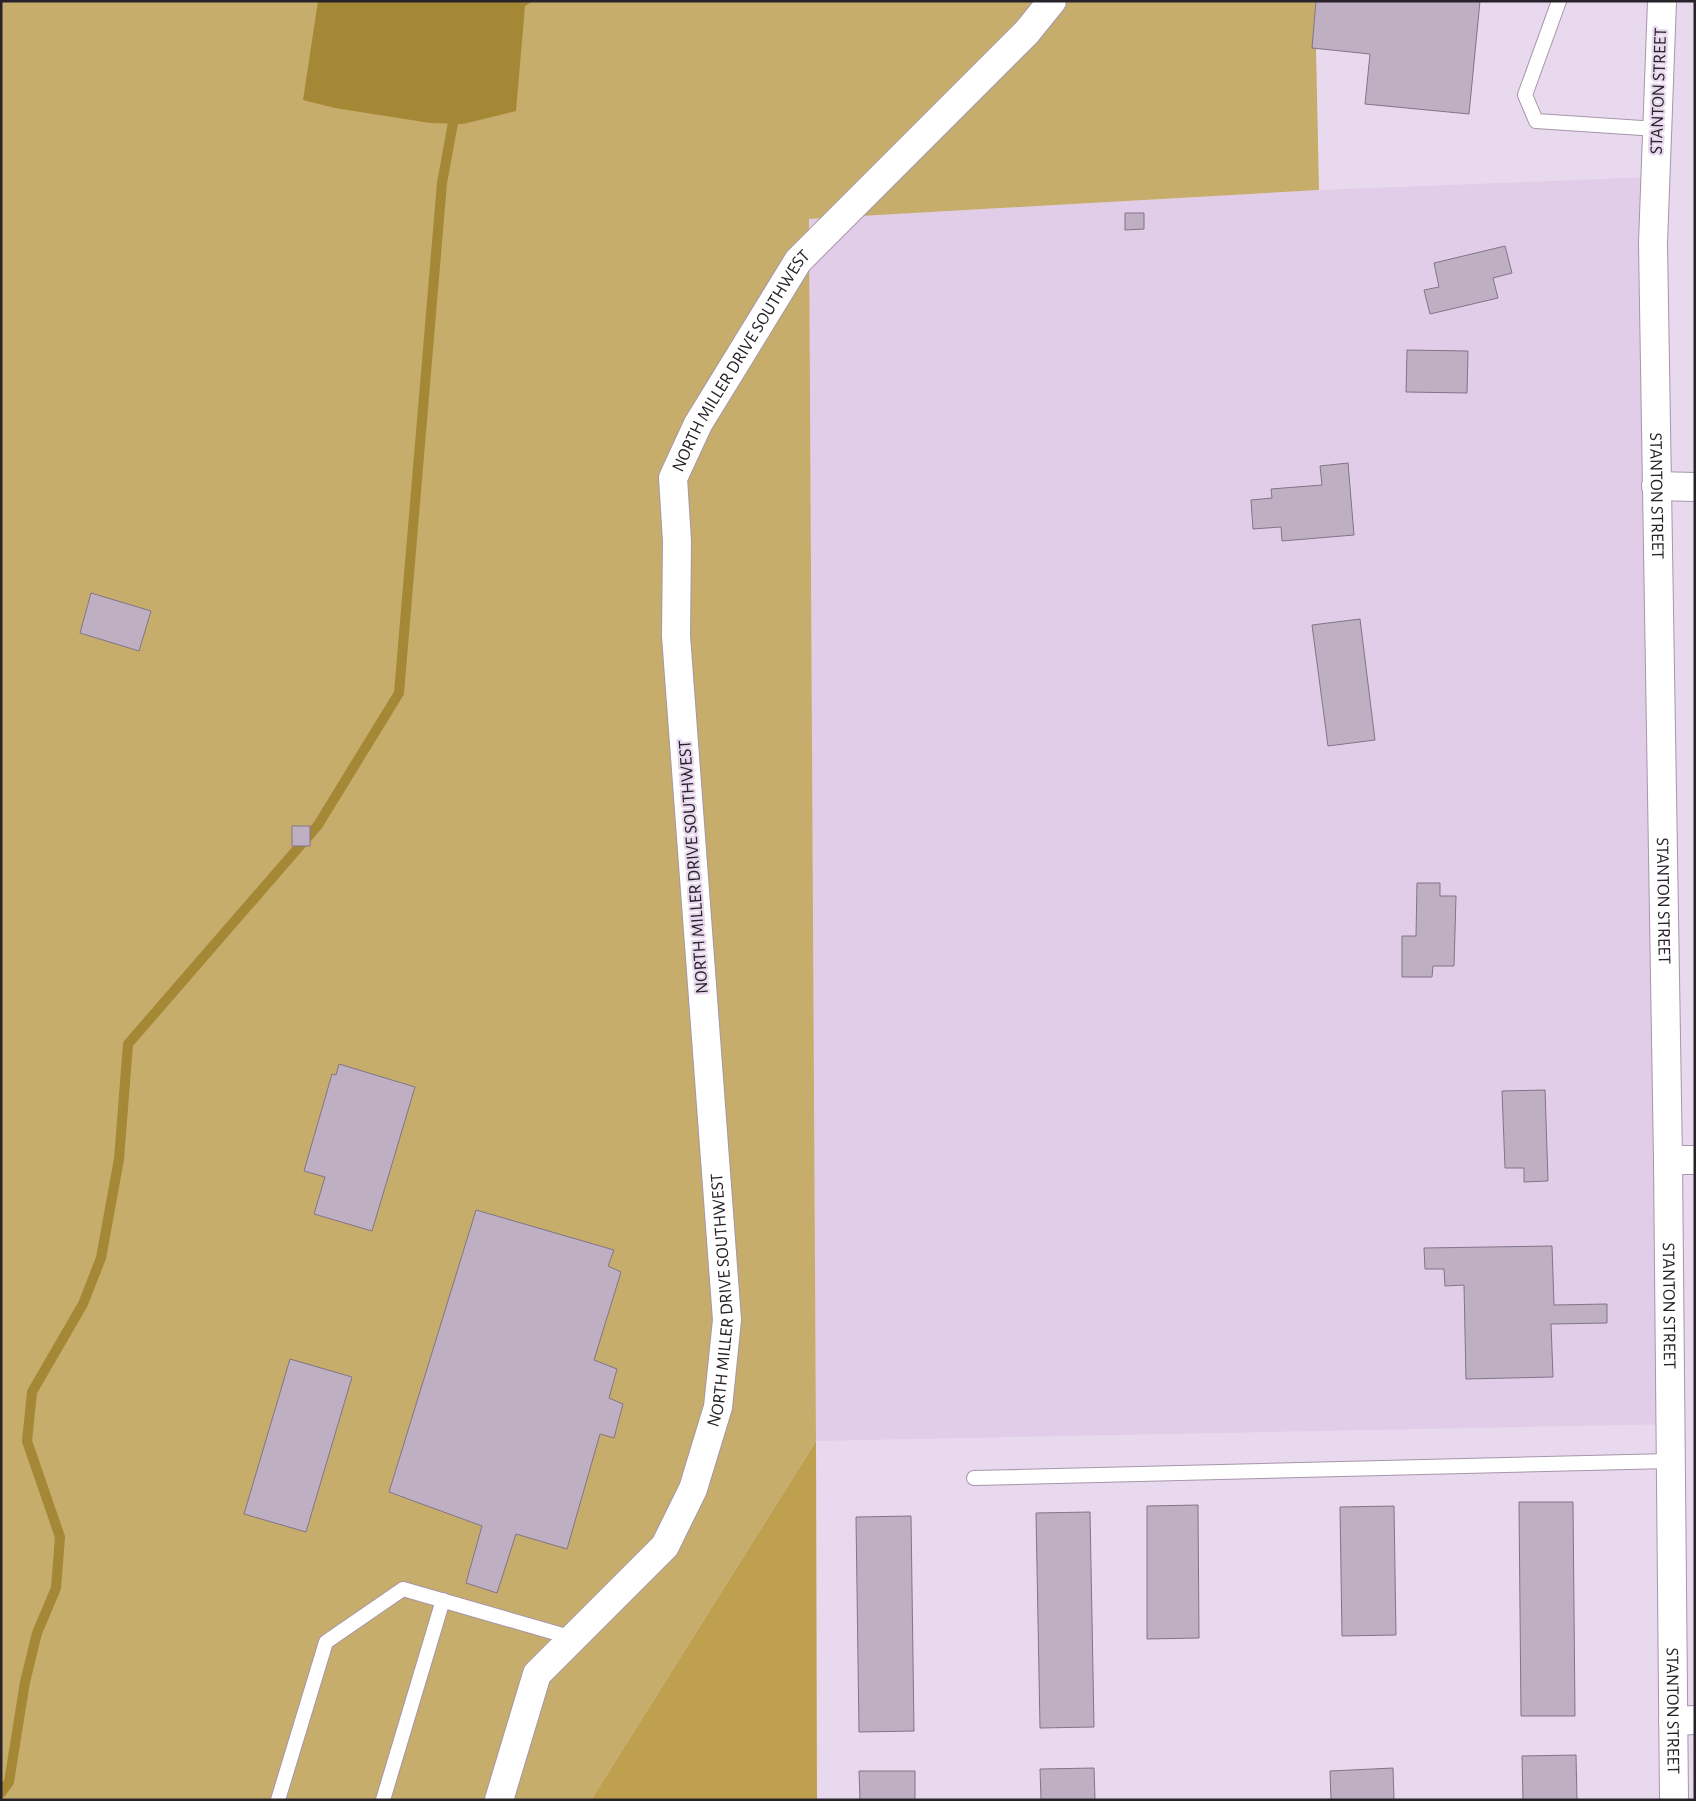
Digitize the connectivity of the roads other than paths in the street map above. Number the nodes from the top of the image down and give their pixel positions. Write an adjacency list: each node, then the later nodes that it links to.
1 (1052, 1): 12 (street, NORTH MILLER DRIVE SOUTHWEST)
2 (1559, 1): 4 (lane)
3 (1662, 1): 4 (street, STANTON STREET)
4 (1657, 129): 5 (street, STANTON STREET)
5 (1656, 486): 6 (street); 7 (street, STANTON STREET)
6 (1695, 487)
7 (1668, 1160): 8 (street); 9 (street, STANTON STREET)
8 (1695, 1160)
9 (1670, 1461): 10 (lane); 13 (street, STANTON STREET)
10 (974, 1478)
11 (443, 1600): 12 (lane); 14 (lane); 15 (lane)
12 (573, 1638): 16 (street, NORTH MILLER DRIVE SOUTHWEST)
13 (1684, 1720): 17 (street, STANTON STREET)
14 (278, 1800)
15 (383, 1800)
16 (499, 1800)
17 (1674, 1800)

